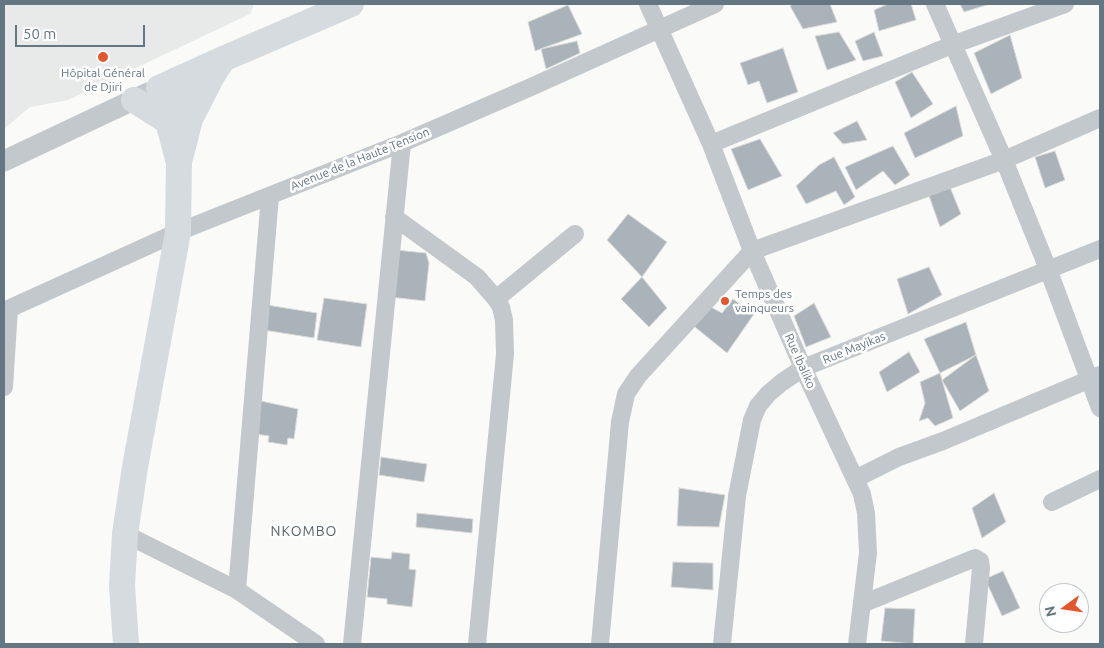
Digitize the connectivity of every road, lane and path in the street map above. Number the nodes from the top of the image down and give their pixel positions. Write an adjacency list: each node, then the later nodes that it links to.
1 (351, 4): 8 (main road)
2 (648, 4): 6 (street, Rue Ibaliko)
3 (715, 4): 6 (street, Avenue de la Haute Tension)
4 (936, 4): 7 (street)
5 (1065, 4): 7 (street)
6 (659, 29): 13 (street, Avenue de la Haute Tension); 14 (street, Rue Ibaliko)
7 (952, 45): 14 (street); 15 (street)
8 (223, 59): 9 (main road); 12 (main road)
9 (168, 84): 10 (street); 12 (main road)
10 (134, 100): 12 (main road); 16 (street)
11 (1100, 118): 15 (street)
12 (179, 120): 19 (main road)
13 (402, 143): 17 (street, Avenue de la Haute Tension); 18 (street)
14 (711, 144): 22 (street, Rue Ibaliko)
15 (1004, 160): 22 (street); 23 (street)
16 (4, 161)
17 (270, 196): 19 (street, Avenue de la Haute Tension); 34 (street)
18 (394, 217): 24 (street); 38 (street)
19 (178, 232): 25 (street, Avenue de la Haute Tension); 33 (main road)
20 (575, 234): 24 (street)
21 (1100, 249): 23 (street, Rue Mayikas)
22 (752, 251): 26 (street, Rue Ibaliko); 40 (street)
23 (1048, 269): 26 (street, Rue Mayikas); 27 (street)
24 (496, 299): 39 (street)
25 (6, 310): 28 (street)
26 (803, 368): 30 (street, Rue Ibaliko); 41 (street, Rue Mayikas)
27 (1095, 377): 29 (street); 30 (street)
28 (4, 387)
29 (1100, 408)
30 (856, 478): 35 (street, Rue Ibaliko)
31 (1100, 479): 32 (street)
32 (1052, 502)
33 (126, 534): 34 (street); 36 (main road)
34 (237, 590): 37 (street)
35 (862, 604): 42 (street, Rue Ibaliko); 43 (street)
36 (126, 644)
37 (316, 644)
38 (352, 644)
39 (477, 644)
40 (600, 644)
41 (722, 644)
42 (857, 644)
43 (974, 644)

